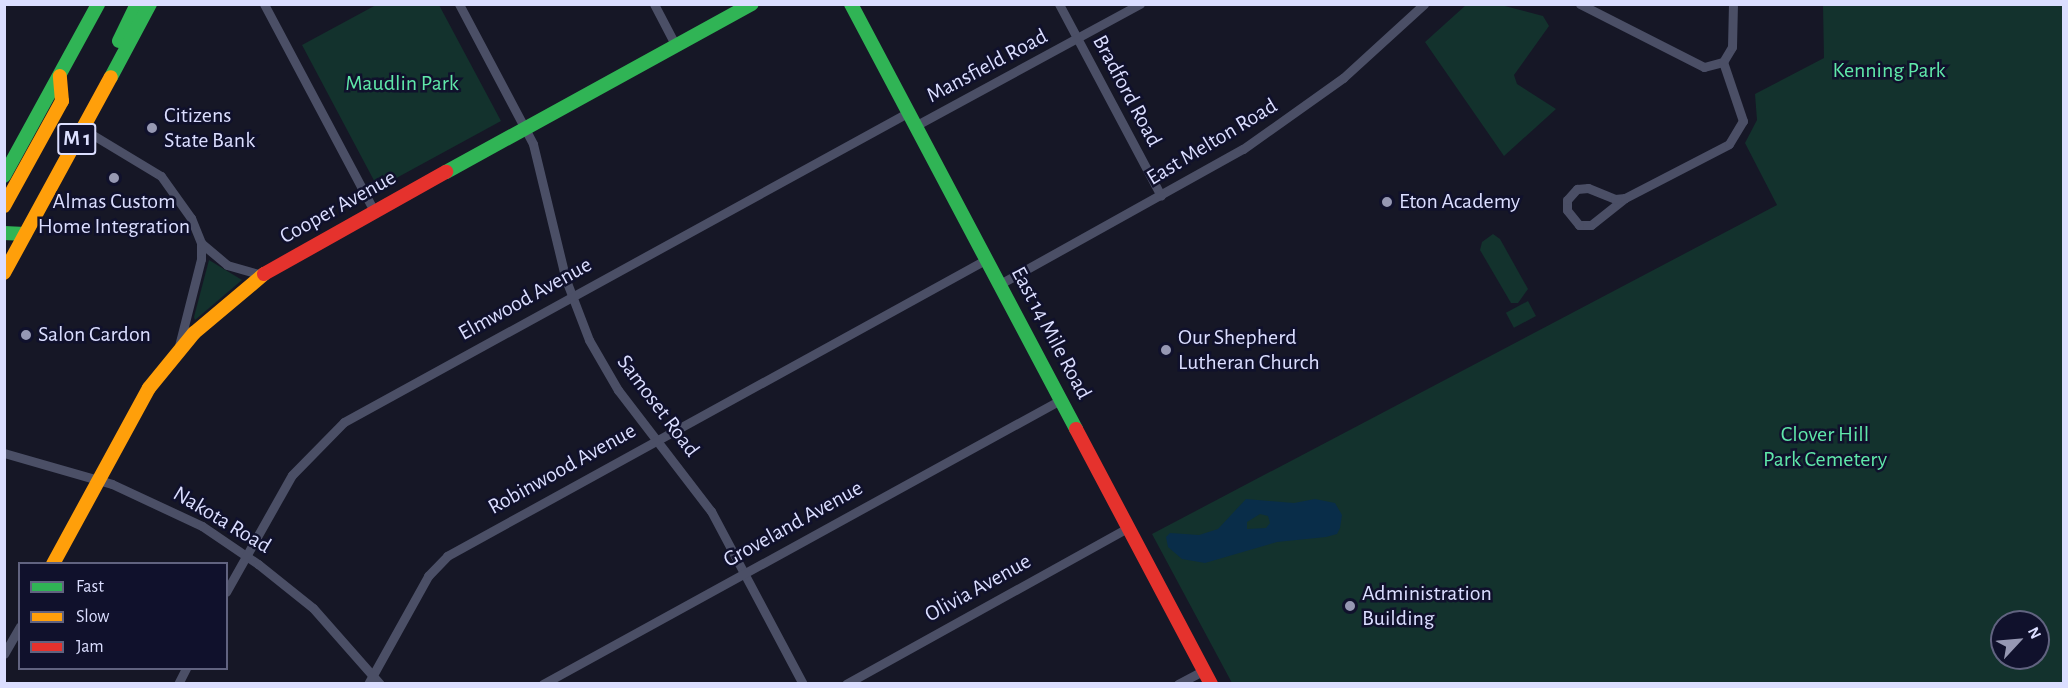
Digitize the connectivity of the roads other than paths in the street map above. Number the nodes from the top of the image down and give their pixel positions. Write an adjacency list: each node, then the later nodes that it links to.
1 (98, 4): 17 (main road, M 1)
2 (137, 4): 18 (main road)
3 (150, 4): 18 (main road, M 1)
4 (264, 4): 27 (street)
5 (459, 4): 21 (street, Samoset Road)
6 (654, 4): 15 (street)
7 (752, 4): 15 (main road, Cooper Avenue)
8 (851, 4): 19 (main road, East 14 Mile Road)
9 (1059, 4): 14 (street, Bradford Road)
10 (1140, 4): 14 (street, Mansfield Road)
11 (1424, 4): 24 (street, East Melton Road)
12 (1580, 4): 16 (street)
13 (1733, 4): 16 (street)
14 (1078, 40): 20 (street, Mansfield Road); 24 (street, Bradford Road)
15 (676, 46): 21 (main road, Cooper Avenue)
16 (1726, 58): 25 (street)
17 (60, 76): 23 (main road, M 1); 26 (main road)
18 (106, 86): 22 (main road, M 1)
19 (909, 112): 20 (main road, East 14 Mile Road); 35 (street, Elmwood Avenue)
20 (915, 126): 31 (main road, East 14 Mile Road)
21 (525, 128): 27 (main road, Cooper Avenue); 35 (street, Samoset Road)
22 (83, 129): 29 (main road, M 1); 30 (street)
23 (4, 176)
24 (1161, 196): 34 (street, East Melton Road)
25 (1625, 198): 25 (street)
26 (4, 206)
27 (374, 211): 33 (main road, Cooper Avenue)
28 (4, 233): 29 (main road)
29 (26, 234): 32 (main road, M 1)
30 (201, 243): 33 (street); 36 (street)
31 (987, 259): 34 (main road, East 14 Mile Road); 38 (street, Robinwood Avenue)
32 (4, 273)
33 (262, 275): 36 (main road, Cooper Avenue)
34 (1000, 284): 37 (main road, East 14 Mile Road)
35 (571, 296): 38 (street, Samoset Road); 42 (street, Elmwood Avenue)
36 (178, 350): 40 (main road, Cooper Avenue)
37 (1062, 399): 41 (main road, East 14 Mile Road); 44 (street, Groveland Avenue)
38 (656, 440): 44 (street, Samoset Road); 50 (street, Robinwood Avenue)
39 (4, 453): 40 (street, Nakota Road)
40 (98, 479): 42 (street, Nakota Road); 43 (main road, Cooper Avenue)
41 (1129, 527): 49 (main road, East 14 Mile Road); 56 (street, Olivia Avenue)
42 (246, 555): 45 (street, Elmwood Avenue); 50 (street, Nakota Road)
43 (54, 562)
44 (746, 572): 54 (street, Groveland Avenue); 55 (street, Samoset Road)
45 (228, 588)
46 (18, 630): 47 (street)
47 (4, 654)
48 (185, 670): 51 (street)
49 (1204, 670): 57 (street); 58 (main road, East 14 Mile Road)
50 (374, 674): 52 (street, Robinwood Avenue); 53 (street, Nakota Road)
51 (178, 684)
52 (368, 684)
53 (380, 684)
54 (543, 684)
55 (804, 684)
56 (846, 684)
57 (1178, 684)
58 (1211, 684)

